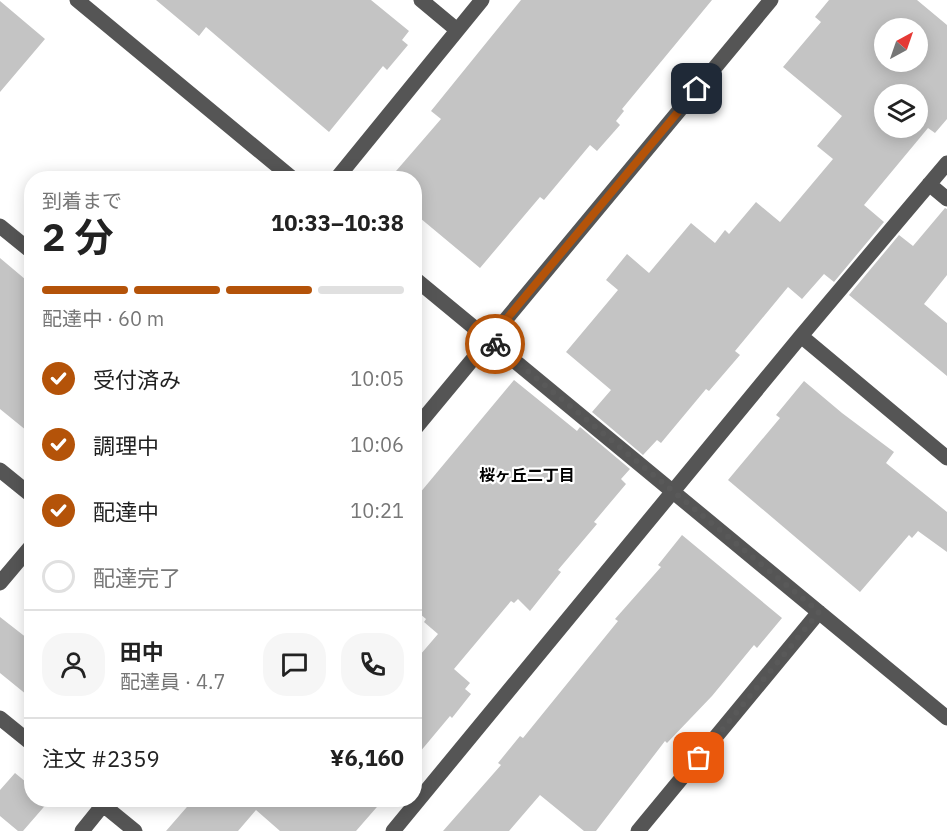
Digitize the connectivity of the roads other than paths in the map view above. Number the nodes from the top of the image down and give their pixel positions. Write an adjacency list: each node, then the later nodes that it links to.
1 (77, 0): 7 (street)
2 (421, 0): 5 (street)
3 (482, 0): 5 (street)
4 (771, 0): 15 (street)
5 (458, 30): 8 (street)
6 (947, 163): 9 (street)
7 (284, 171)
8 (343, 171)
9 (929, 184): 10 (street); 14 (street)
10 (947, 199)
11 (0, 226): 12 (street)
12 (24, 246)
13 (422, 284): 15 (street)
14 (801, 336): 17 (street); 20 (street)
15 (490, 339): 16 (street); 20 (street)
16 (422, 420)
17 (947, 458)
18 (0, 470): 19 (street)
19 (24, 490)
20 (672, 491): 23 (street); 27 (street)
21 (24, 554): 22 (street)
22 (0, 583)
23 (819, 612): 25 (street); 34 (street)
24 (0, 718): 26 (street)
25 (947, 718)
26 (24, 738)
27 (422, 796)
28 (98, 807): 31 (street)
29 (109, 807): 32 (street)
30 (413, 807): 33 (street)
31 (82, 831)
32 (135, 831)
33 (393, 831)
34 (638, 831)

